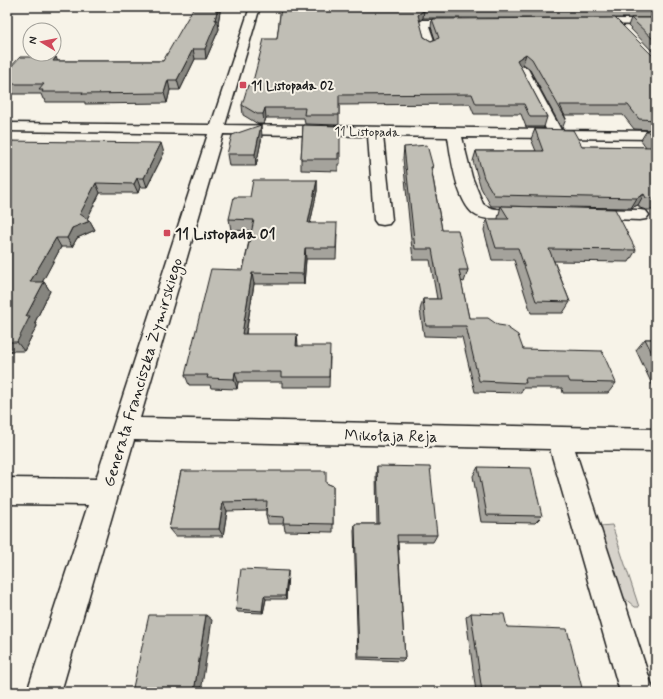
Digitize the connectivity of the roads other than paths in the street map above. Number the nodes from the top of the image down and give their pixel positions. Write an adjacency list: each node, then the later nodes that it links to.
1 (255, 7): 10 (street, Generała Franciszka Żymirskiego)
2 (577, 22): 3 (street)
3 (616, 22): 4 (street); 6 (street)
4 (656, 22)
5 (469, 23): 7 (street)
6 (626, 32)
7 (430, 46)
8 (522, 69): 13 (street)
9 (7, 127): 10 (street, 11 Listopada)
10 (217, 130): 11 (street, 11 Listopada); 19 (street, Generała Franciszka Żymirskiego)
11 (375, 132): 12 (street, 11 Listopada); 18 (street)
12 (454, 133): 13 (street, 11 Listopada); 15 (street)
13 (556, 134): 14 (street, 11 Listopada)
14 (656, 135)
15 (544, 214)
16 (568, 214): 17 (street)
17 (640, 215)
18 (383, 220)
19 (126, 429): 20 (street, Mikołaja Reja); 23 (street, Generała Franciszka Żymirskiego)
20 (559, 438): 21 (street, Mikołaja Reja); 25 (street)
21 (656, 440)
22 (7, 491): 23 (street)
23 (106, 492): 24 (street, Generała Franciszka Żymirskiego)
24 (44, 692)
25 (636, 692)

